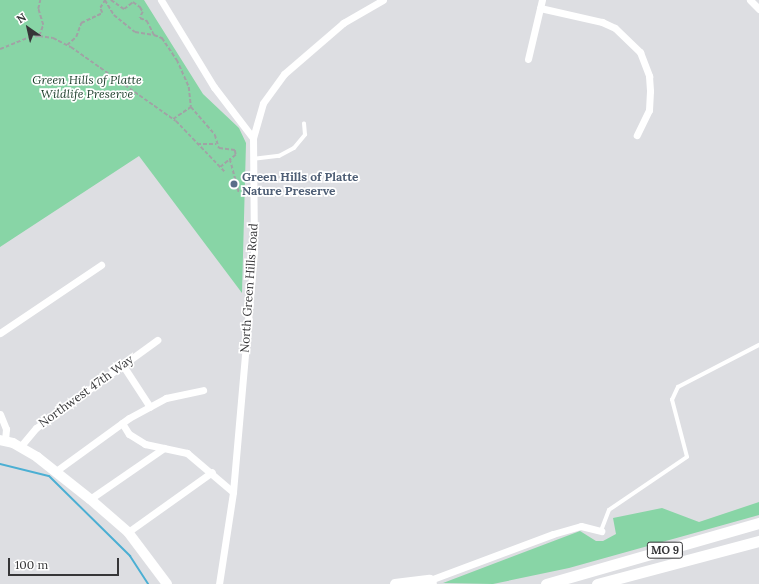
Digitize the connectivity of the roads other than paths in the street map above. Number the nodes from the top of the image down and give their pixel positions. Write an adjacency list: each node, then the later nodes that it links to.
1 (161, 0): 10 (street)
2 (383, 0): 10 (street, North Green Hills Road)
3 (542, 0): 5 (street)
4 (750, 0): 6 (street)
5 (540, 8): 7 (street); 9 (street)
6 (759, 10)
7 (528, 59)
8 (304, 124): 11 (lane)
9 (637, 135)
10 (253, 138): 11 (street, North Green Hills Road)
11 (253, 159): 26 (street, North Green Hills Road)
12 (101, 265): 13 (street)
13 (0, 333)
14 (156, 340): 16 (street, Northwest 47th Way)
15 (759, 345): 29 (lane)
16 (122, 364): 18 (street); 22 (street, Northwest 47th Way)
17 (203, 390): 18 (street)
18 (150, 407): 20 (street)
19 (0, 414): 21 (street)
20 (122, 423): 23 (street); 24 (street)
21 (3, 441): 22 (street)
22 (20, 447): 24 (street)
23 (164, 448): 25 (street); 27 (street)
24 (56, 471): 27 (street)
25 (212, 472): 26 (street); 30 (street)
26 (234, 492): 34 (street, North Green Hills Road)
27 (90, 499): 30 (street)
28 (759, 523): 36 (main road, MO 9)
29 (601, 530): 32 (street)
30 (128, 532): 33 (street)
31 (759, 541): 37 (main road, MO 9)
32 (431, 582): 35 (street)
33 (168, 584)
34 (219, 584)
35 (395, 584)
36 (546, 584)
37 (597, 584)

